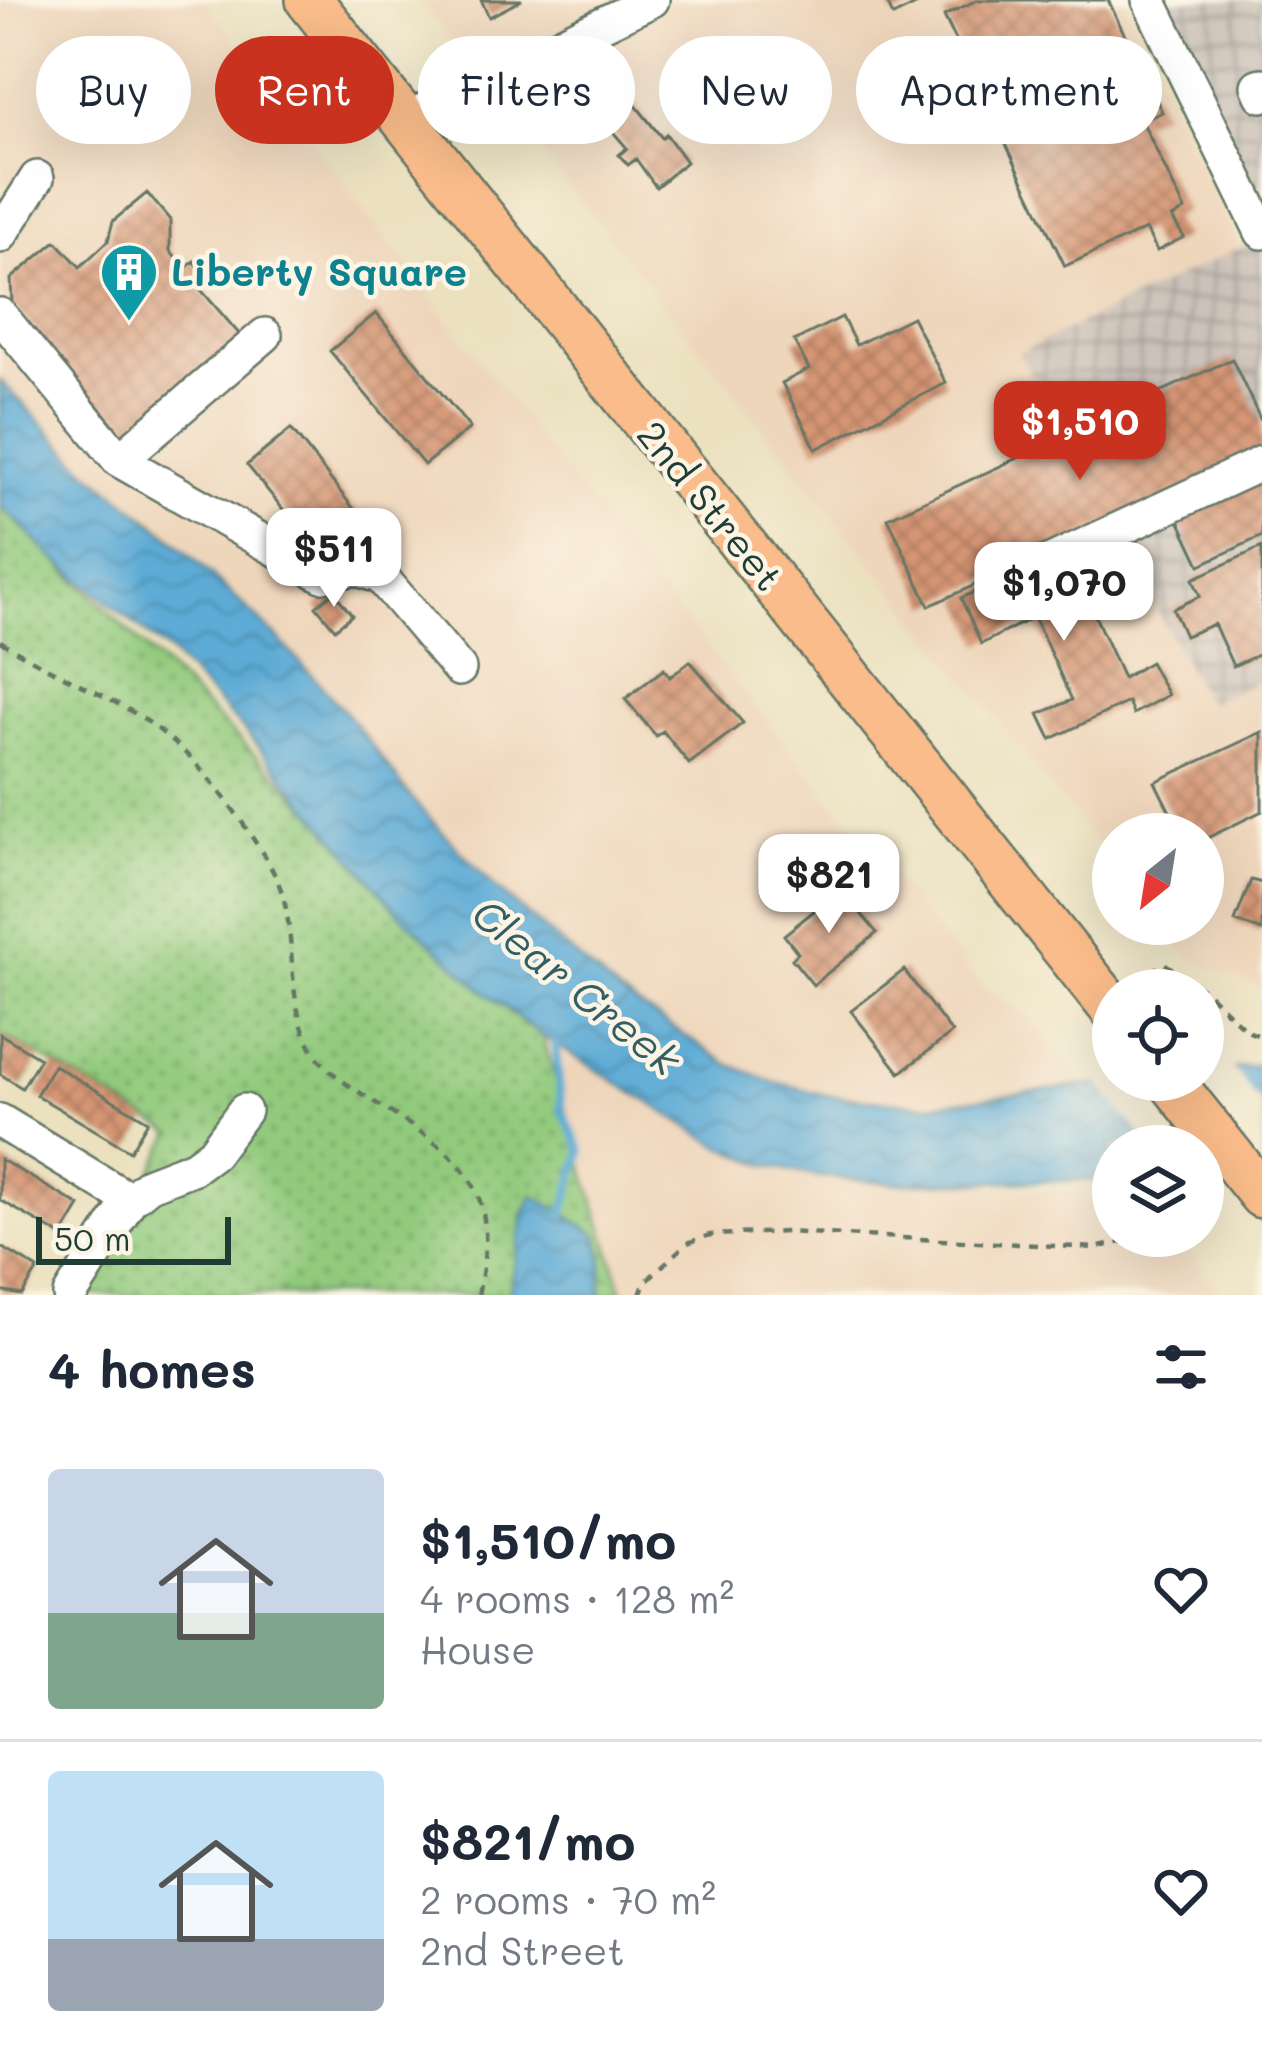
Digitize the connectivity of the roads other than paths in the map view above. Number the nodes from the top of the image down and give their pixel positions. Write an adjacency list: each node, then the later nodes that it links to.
1 (309, 0): 6 (main road, 2nd Street)
2 (652, 0): 6 (street)
3 (1149, 0): 8 (street)
4 (1262, 85): 5 (street)
5 (1262, 95)
6 (404, 120): 16 (main road, 2nd Street)
7 (37, 178): 9 (street)
8 (1262, 232)
9 (0, 236)
10 (0, 315): 12 (street)
11 (266, 335): 12 (street)
12 (119, 460): 15 (street)
13 (1262, 464): 14 (street)
14 (1014, 578)
15 (458, 669)
16 (1092, 983)
17 (1187, 1101): 20 (main road)
18 (244, 1111): 21 (street)
19 (0, 1121): 21 (street)
20 (1262, 1195)
21 (130, 1200): 22 (street)
22 (70, 1295)

